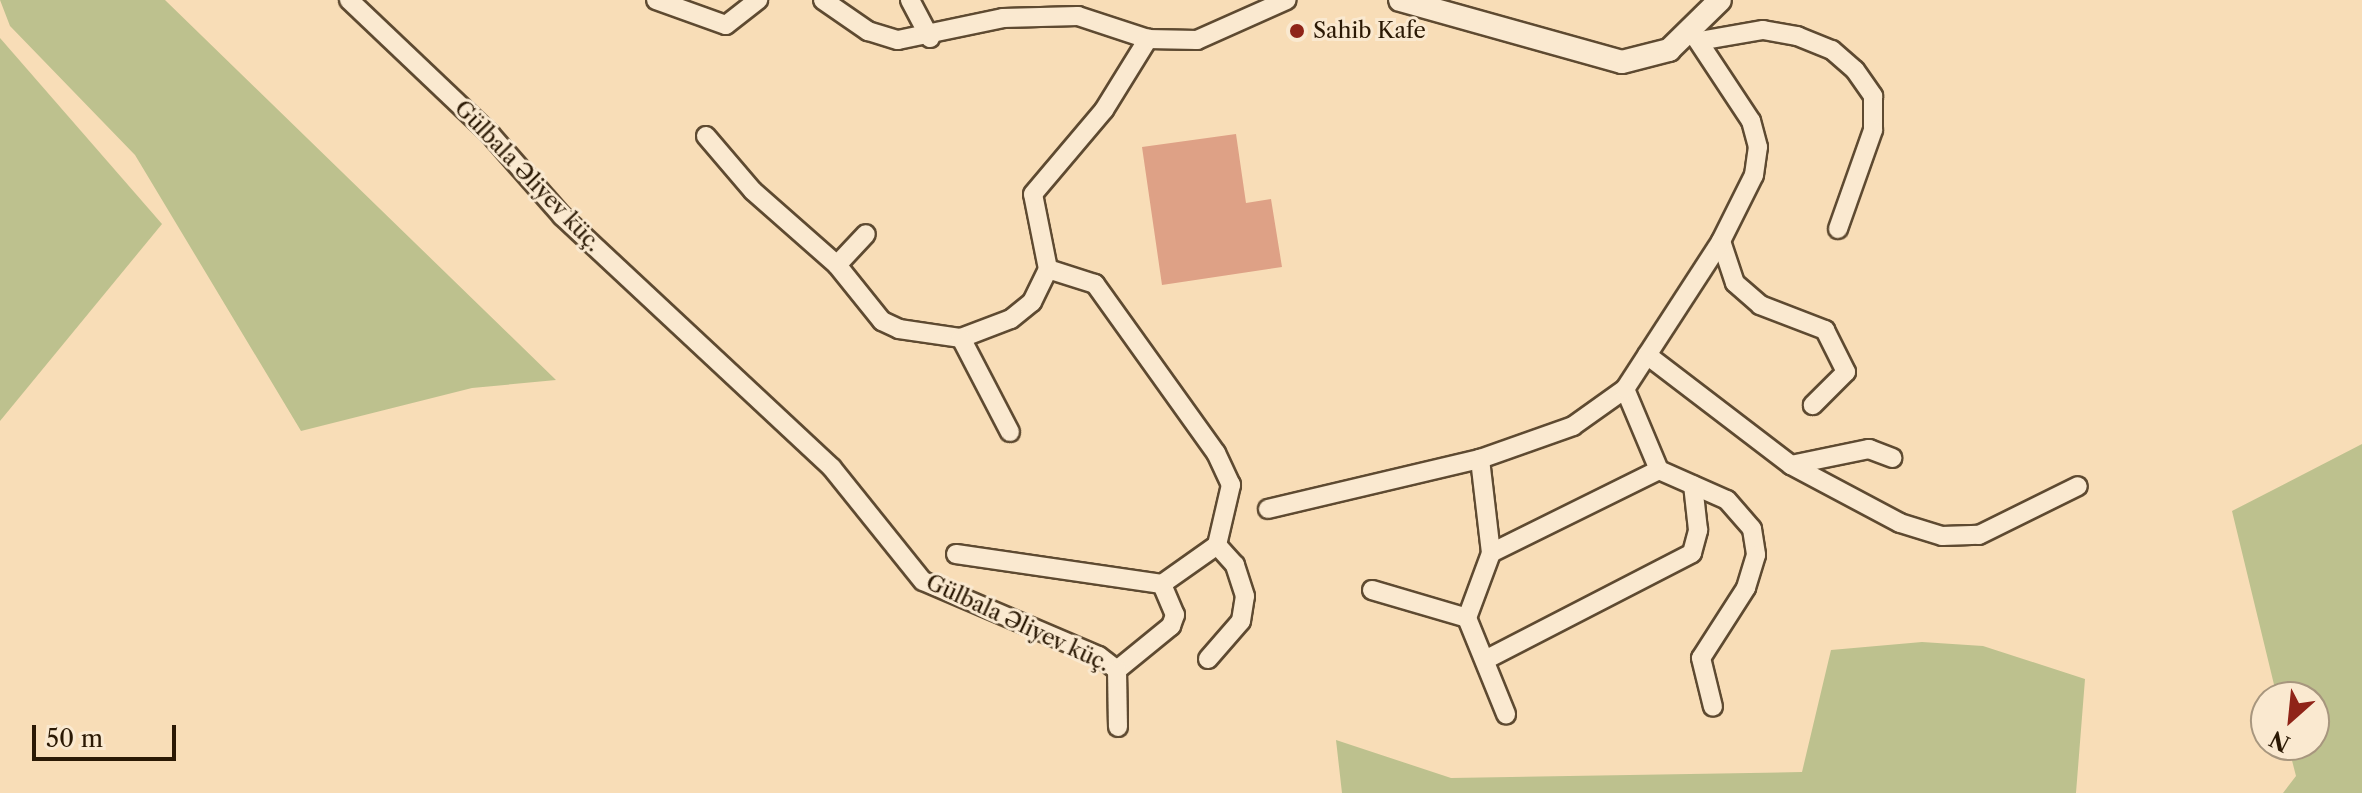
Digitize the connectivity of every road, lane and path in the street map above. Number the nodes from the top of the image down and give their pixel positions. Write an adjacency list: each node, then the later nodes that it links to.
1 (349, 0): 38 (street, Gülbala Əliyev küç.)
2 (656, 0): 3 (street)
3 (758, 0)
4 (823, 0): 10 (street)
5 (910, 0): 10 (street)
6 (1287, 0): 11 (street)
7 (1400, 0): 9 (street)
8 (1720, 0): 9 (street)
9 (1698, 36): 13 (street); 15 (street)
10 (930, 38): 11 (street)
11 (1148, 39): 17 (street)
12 (706, 136): 16 (street)
13 (1838, 229)
14 (866, 234): 16 (street)
15 (1721, 241): 19 (street); 21 (street)
16 (837, 265): 18 (street)
17 (1048, 269): 18 (street); 30 (street)
18 (961, 338): 22 (street)
19 (1647, 355): 20 (street); 25 (street)
20 (1625, 389): 24 (street); 26 (street)
21 (1813, 405)
22 (1010, 432)
23 (1892, 458): 25 (street)
24 (1480, 459): 29 (street); 31 (street)
25 (1791, 465): 28 (street)
26 (1659, 470): 27 (street); 31 (street)
27 (1693, 485): 37 (street); 39 (street)
28 (2078, 486)
29 (1268, 509)
30 (1217, 545): 33 (street); 36 (street)
31 (1491, 553): 35 (street)
32 (956, 554): 33 (street)
33 (1162, 584): 38 (street, Gülbala Əliyev küç.)
34 (1372, 590): 35 (street)
35 (1467, 618): 37 (street)
36 (1208, 659)
37 (1485, 660): 40 (street)
38 (1117, 670): 41 (street)
39 (1713, 707)
40 (1506, 714)
41 (1118, 727)

